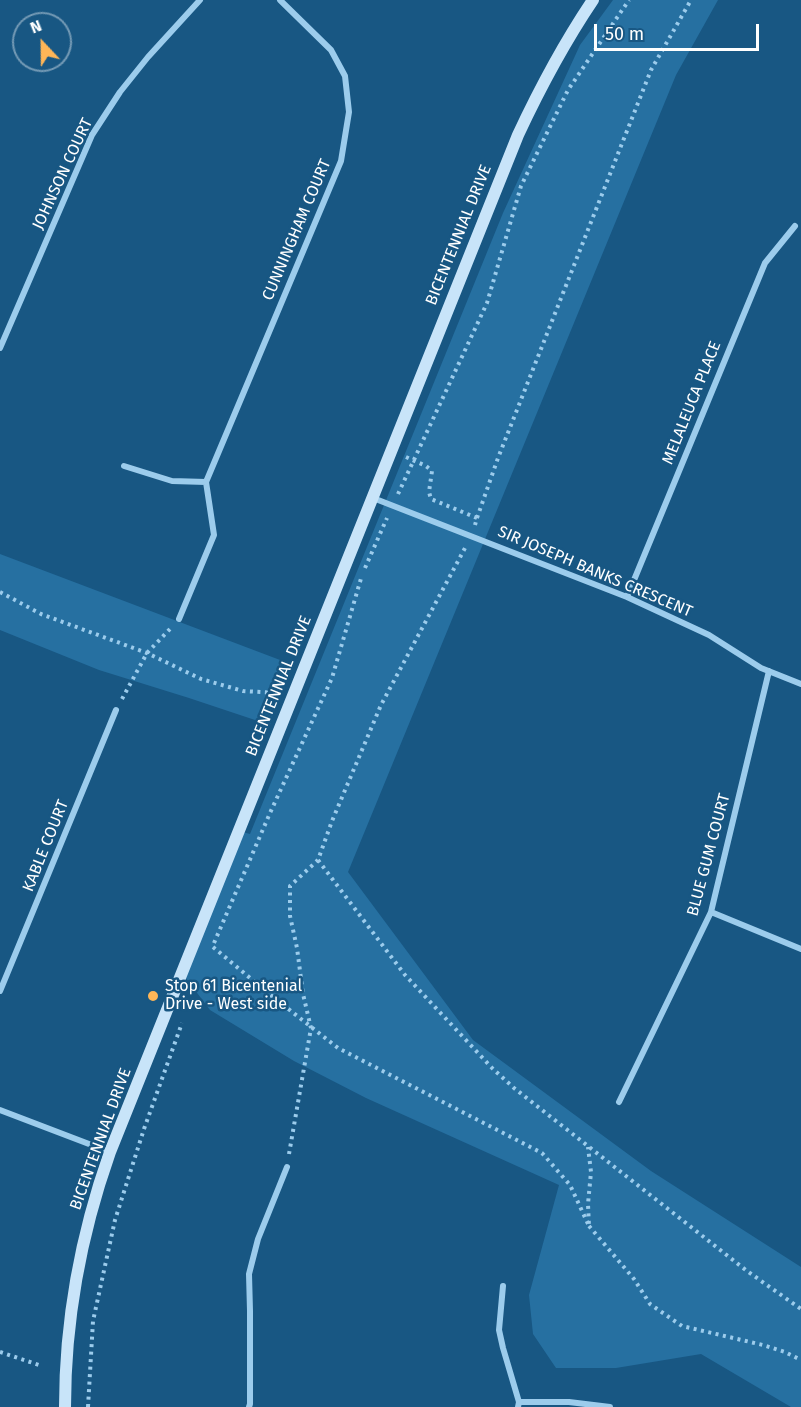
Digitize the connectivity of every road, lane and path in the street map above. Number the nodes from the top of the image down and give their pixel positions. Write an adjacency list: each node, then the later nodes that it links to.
1 (200, 0): 7 (street, JOHNSON COURT)
2 (280, 0): 10 (street, CUNNINGHAM COURT)
3 (593, 0): 11 (street, BICENTENNIAL DRIVE)
4 (629, 0): 8 (path)
5 (691, 0): 13 (path)
6 (795, 226): 16 (street, MELALEUCA PLACE)
7 (0, 348)
8 (414, 460): 12 (path); 13 (path)
9 (124, 466): 10 (street)
10 (206, 482): 17 (street)
11 (373, 498): 12 (street, SIR JOSEPH BANKS CRESCENT); 21 (street, BICENTENNIAL DRIVE)
12 (393, 506): 14 (street, SIR JOSEPH BANKS CRESCENT); 25 (path)
13 (477, 518): 14 (path)
14 (471, 535): 16 (street, SIR JOSEPH BANKS CRESCENT); 23 (path)
15 (0, 592): 18 (path)
16 (627, 597): 19 (street, SIR JOSEPH BANKS CRESCENT)
17 (179, 619): 18 (path)
18 (147, 654): 21 (path); 22 (path)
19 (769, 671): 20 (street, SIR JOSEPH BANKS CRESCENT); 24 (street, BLUE GUM COURT)
20 (801, 684)
21 (292, 699): 34 (street, BICENTENNIAL DRIVE)
22 (116, 710): 28 (street, KABLE COURT)
23 (318, 860): 30 (path); 33 (path)
24 (711, 912): 26 (street); 31 (street, BLUE GUM COURT)
25 (213, 947): 27 (path); 30 (path)
26 (801, 949)
27 (209, 957)
28 (0, 992)
29 (184, 1019): 44 (path)
30 (311, 1028): 35 (path); 36 (path)
31 (619, 1102)
32 (0, 1110): 34 (street)
33 (588, 1146): 36 (path); 38 (path)
34 (110, 1152): 43 (street, BICENTENNIAL DRIVE)
35 (287, 1167): 45 (street)
36 (589, 1226): 40 (path)
37 (503, 1286): 42 (street)
38 (801, 1309)
39 (0, 1352): 41 (path)
40 (801, 1360)
41 (42, 1366)
42 (518, 1404): 46 (street)
43 (65, 1407)
44 (88, 1407)
45 (249, 1407)
46 (610, 1407)

